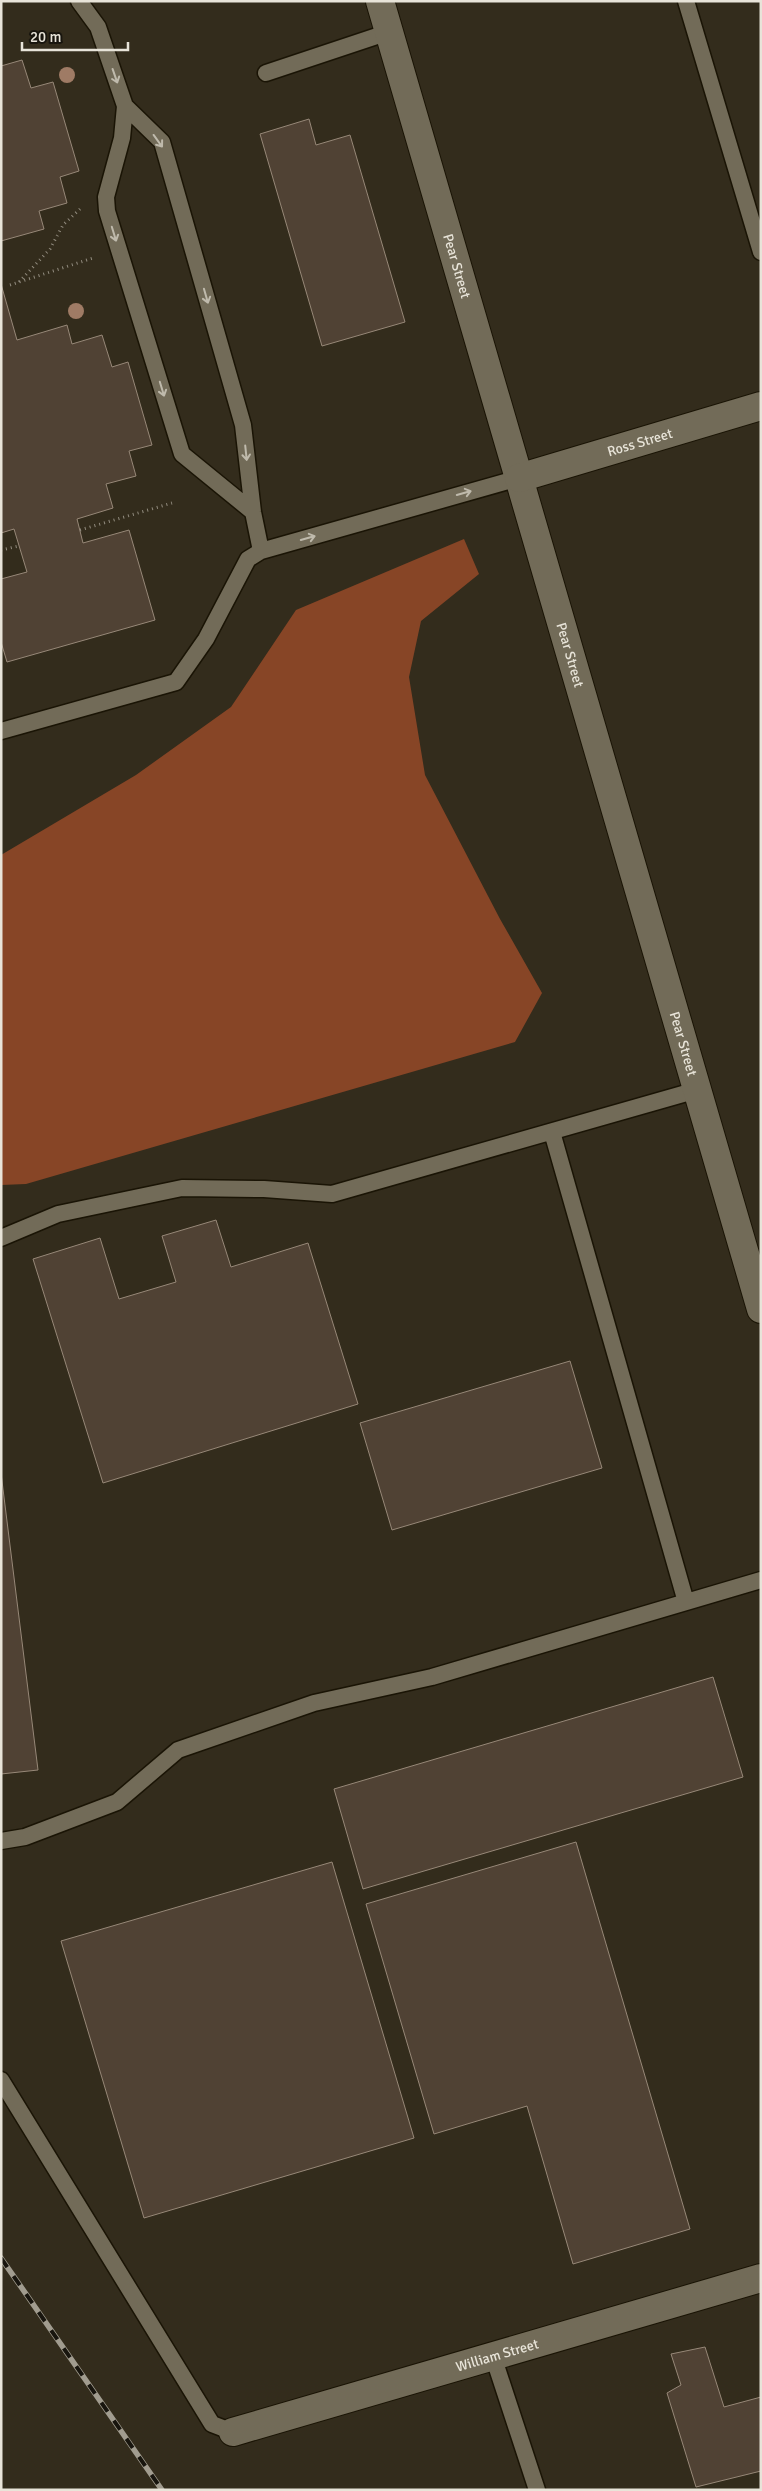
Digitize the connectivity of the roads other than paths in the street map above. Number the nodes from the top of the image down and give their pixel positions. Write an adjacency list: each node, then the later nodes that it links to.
1 (79, 1): 6 (lane, one-way to 6)
2 (380, 1): 4 (street, Pear Street)
3 (686, 1): 7 (lane)
4 (390, 32): 5 (lane); 9 (street, Pear Street)
5 (266, 73)
6 (125, 106): 10 (lane, one-way to 10); 10 (lane, one-way to 10)
7 (761, 252)
8 (761, 406): 9 (street, Ross Street)
9 (519, 478): 11 (lane, one-way to 9); 13 (street, Pear Street)
10 (252, 512): 11 (lane)
11 (261, 551): 12 (lane)
12 (1, 731)
13 (697, 1090): 14 (lane); 16 (street, Pear Street)
14 (552, 1132): 15 (lane); 18 (lane)
15 (1, 1238)
16 (761, 1309)
17 (761, 1580): 18 (lane)
18 (686, 1602): 19 (lane)
19 (1, 1841)
20 (1, 2080): 23 (lane)
21 (761, 2278): 22 (street, William Street)
22 (493, 2356): 23 (street, William Street); 24 (lane)
23 (233, 2432)
24 (537, 2490)

